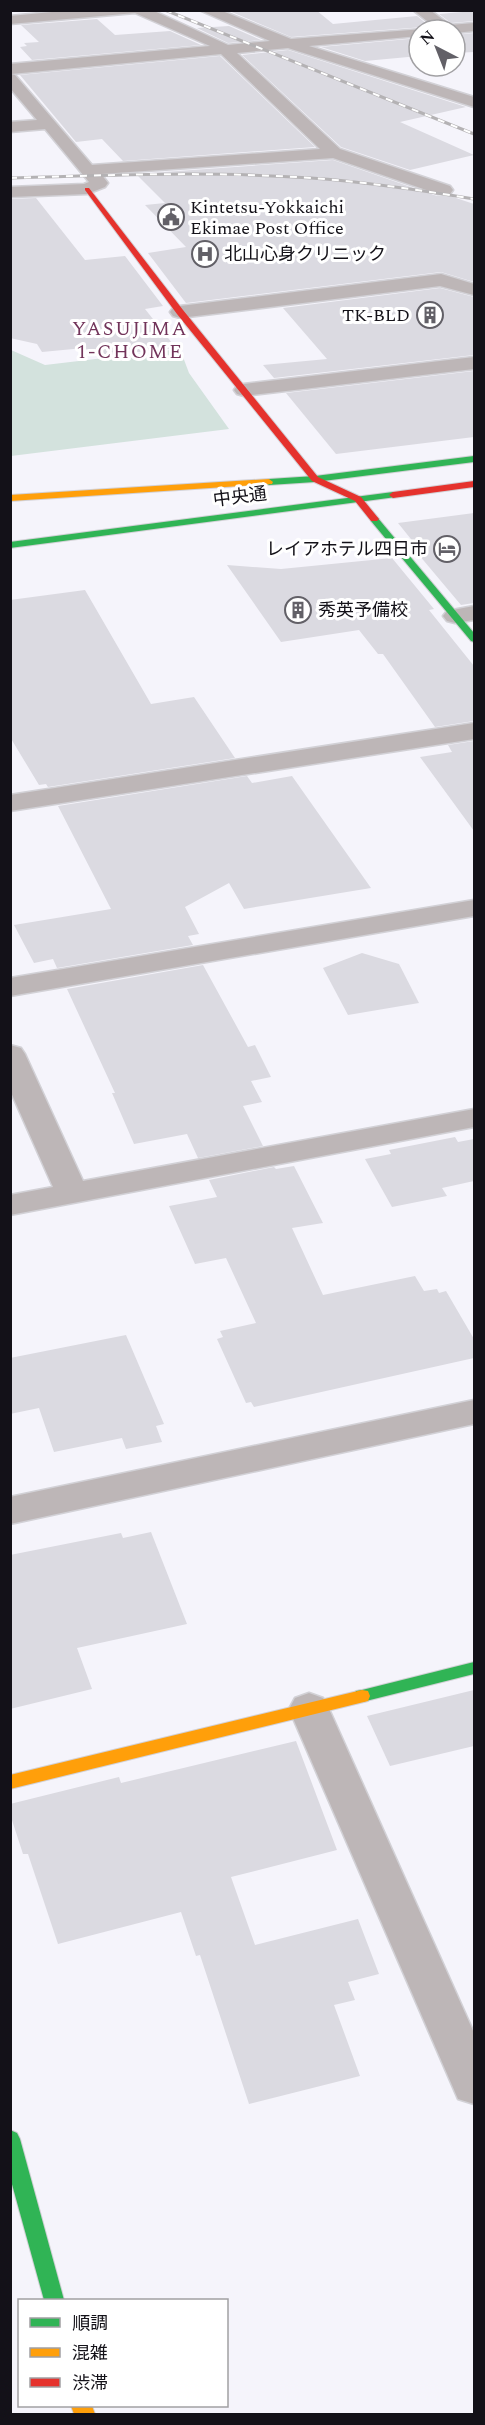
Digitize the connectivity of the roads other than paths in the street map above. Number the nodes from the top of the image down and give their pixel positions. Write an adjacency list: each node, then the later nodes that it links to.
1 (130, 10): 4 (street)
2 (139, 10): 7 (street)
3 (207, 10): 6 (street)
4 (10, 21)
5 (407, 33): 6 (street)
6 (291, 44): 7 (street); 11 (street)
7 (225, 50): 8 (street); 15 (street)
8 (10, 69)
9 (10, 78): 13 (street)
10 (474, 84): 11 (street)
11 (431, 88): 12 (street)
12 (474, 102)
13 (49, 124): 14 (street); 16 (street)
14 (10, 127)
15 (334, 153): 16 (street); 18 (street)
16 (87, 170): 17 (street)
17 (87, 189): 19 (street); 21 (street)
18 (444, 190)
19 (10, 192)
20 (474, 290): 21 (street)
21 (180, 312): 23 (street)
22 (474, 363): 23 (street)
23 (244, 390): 25 (street)
24 (474, 459): 25 (street, 中央通)
25 (315, 479): 27 (street, 中央通); 28 (street)
26 (474, 484): 28 (street, 中央通)
27 (10, 498)
28 (358, 500): 29 (street, 中央通); 30 (street)
29 (10, 545)
30 (465, 614): 31 (street)
31 (474, 639)
32 (474, 731): 33 (street)
33 (10, 803)
34 (474, 908): 35 (street)
35 (10, 987)
36 (10, 1054): 38 (street)
37 (474, 1118): 38 (street)
38 (72, 1193): 39 (street)
39 (10, 1205)
40 (474, 1412): 41 (street)
41 (10, 1511)
42 (474, 1668): 43 (street)
43 (309, 1709): 44 (street); 45 (street)
44 (10, 1782)
45 (474, 2084)
46 (10, 2139): 47 (street)
47 (53, 2299)

